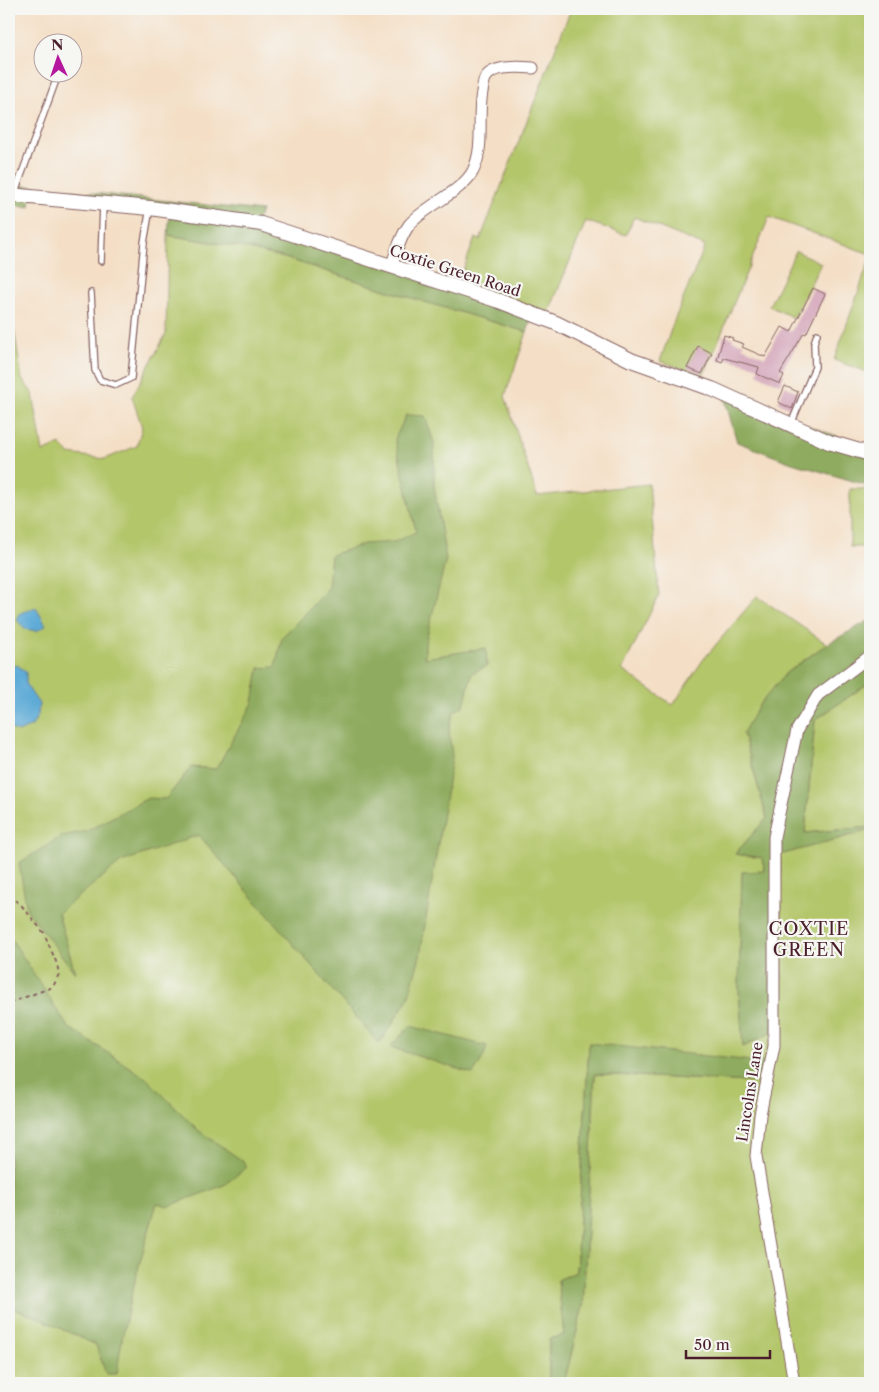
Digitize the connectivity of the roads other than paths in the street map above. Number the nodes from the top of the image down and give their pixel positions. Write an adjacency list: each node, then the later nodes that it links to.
1 (533, 68): 7 (street)
2 (55, 82): 3 (lane)
3 (11, 195): 4 (street, Coxtie Green Road)
4 (103, 204): 5 (street, Coxtie Green Road); 6 (lane)
5 (150, 208): 7 (street, Coxtie Green Road); 8 (lane)
6 (102, 261)
7 (391, 267): 10 (street, Coxtie Green Road)
8 (91, 293)
9 (817, 334): 10 (lane)
10 (790, 426): 11 (street, Coxtie Green Road)
11 (870, 454)
12 (870, 656): 13 (street, Lincolns Lane)
13 (794, 1383)

